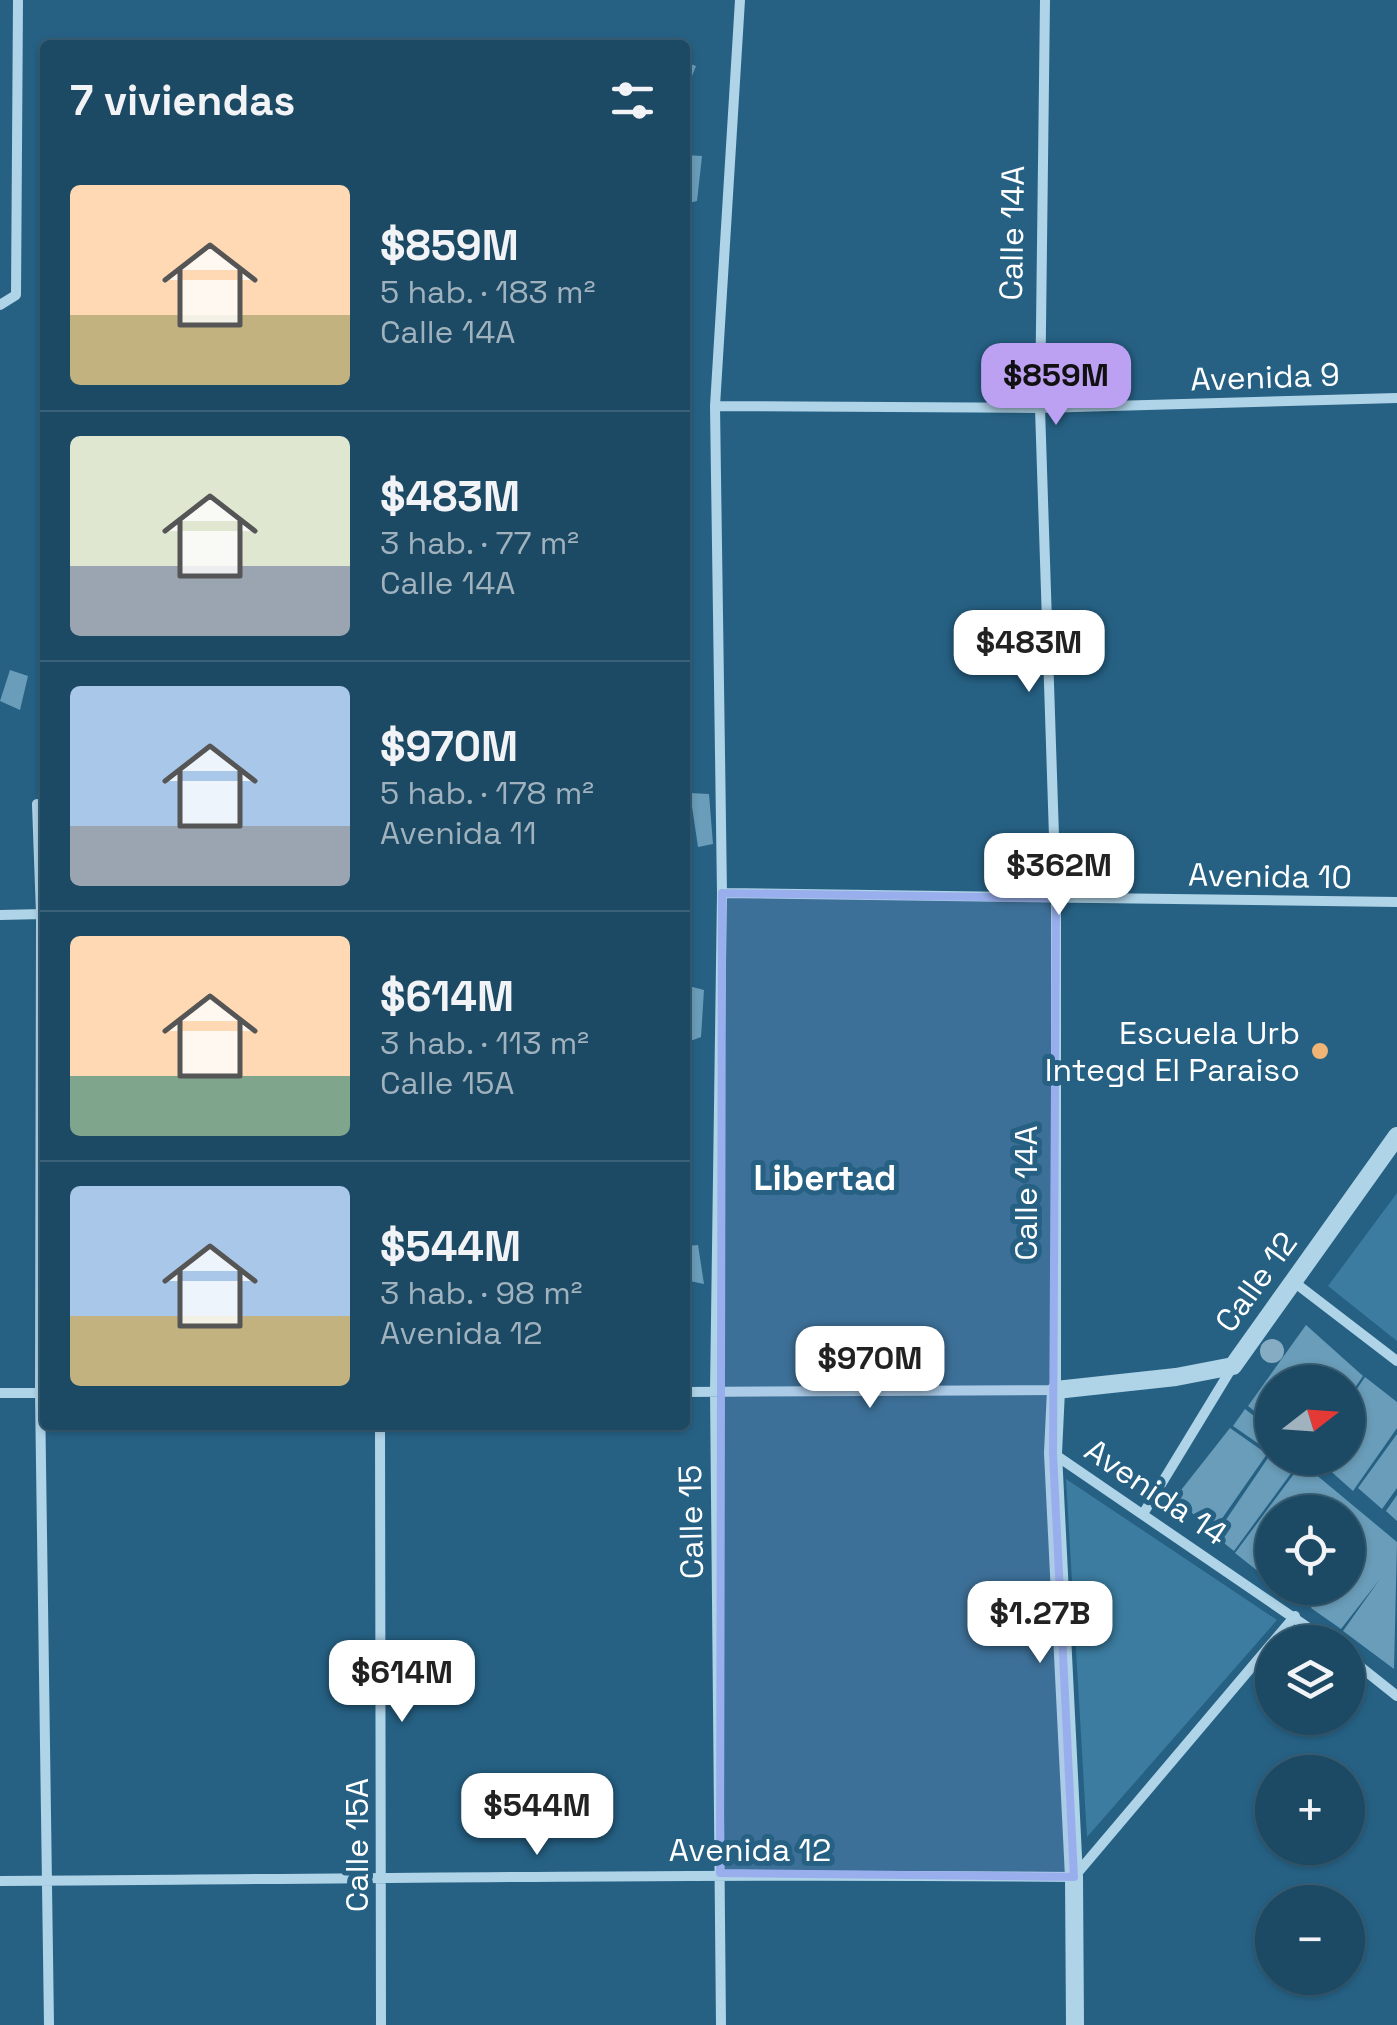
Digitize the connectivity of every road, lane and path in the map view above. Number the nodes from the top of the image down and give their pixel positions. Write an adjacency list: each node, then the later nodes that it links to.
1 (18, 0): 4 (street)
2 (740, 0): 6 (street, Calle 15)
3 (1045, 0): 7 (street, Calle 14A)
4 (0, 305)
5 (1397, 398): 7 (street, Avenida 9)
6 (715, 406): 7 (street, Avenida 9); 10 (street, Calle 15)
7 (1040, 408): 11 (street, Calle 14A)
8 (37, 804): 9 (street)
9 (40, 859)
10 (722, 893): 11 (street, Avenida 10); 21 (street, Calle 15)
11 (1056, 898): 12 (street, Avenida 10); 19 (street, Calle 14A)
12 (1397, 902)
13 (40, 914): 14 (street)
14 (0, 915)
15 (1397, 1136): 16 (street, Calle 12)
16 (1294, 1282): 17 (street); 18 (street, Calle 12)
17 (1397, 1361)
18 (1233, 1366): 19 (street, Calle 12); 27 (street)
19 (1056, 1390): 21 (street); 26 (street, Calle 14A)
20 (690, 1392): 21 (street)
21 (715, 1392): 34 (street, Calle 15)
22 (0, 1393): 23 (street)
23 (40, 1393)
24 (43, 1430): 36 (street)
25 (380, 1430): 38 (street, Calle 15A)
26 (1052, 1453): 27 (street, Avenida 14); 35 (street, Calle 14A)
27 (1144, 1514): 28 (street, Avenida 14)
28 (1295, 1616): 29 (street); 30 (street, Avenida 14)
29 (1288, 1625)
30 (1307, 1625)
31 (1255, 1664): 35 (street)
32 (1365, 1671): 33 (street)
33 (1397, 1696)
34 (720, 1874): 35 (street, Avenida 12); 38 (street, Avenida 12); 41 (street, Calle 15)
35 (1074, 1877): 42 (street, Calle 14A)
36 (49, 1881): 37 (street, Avenida 12); 38 (street, Avenida 12); 39 (street)
37 (0, 1882)
38 (382, 1882): 40 (street, Calle 15A)
39 (49, 2025)
40 (381, 2025)
41 (721, 2025)
42 (1074, 2025)

